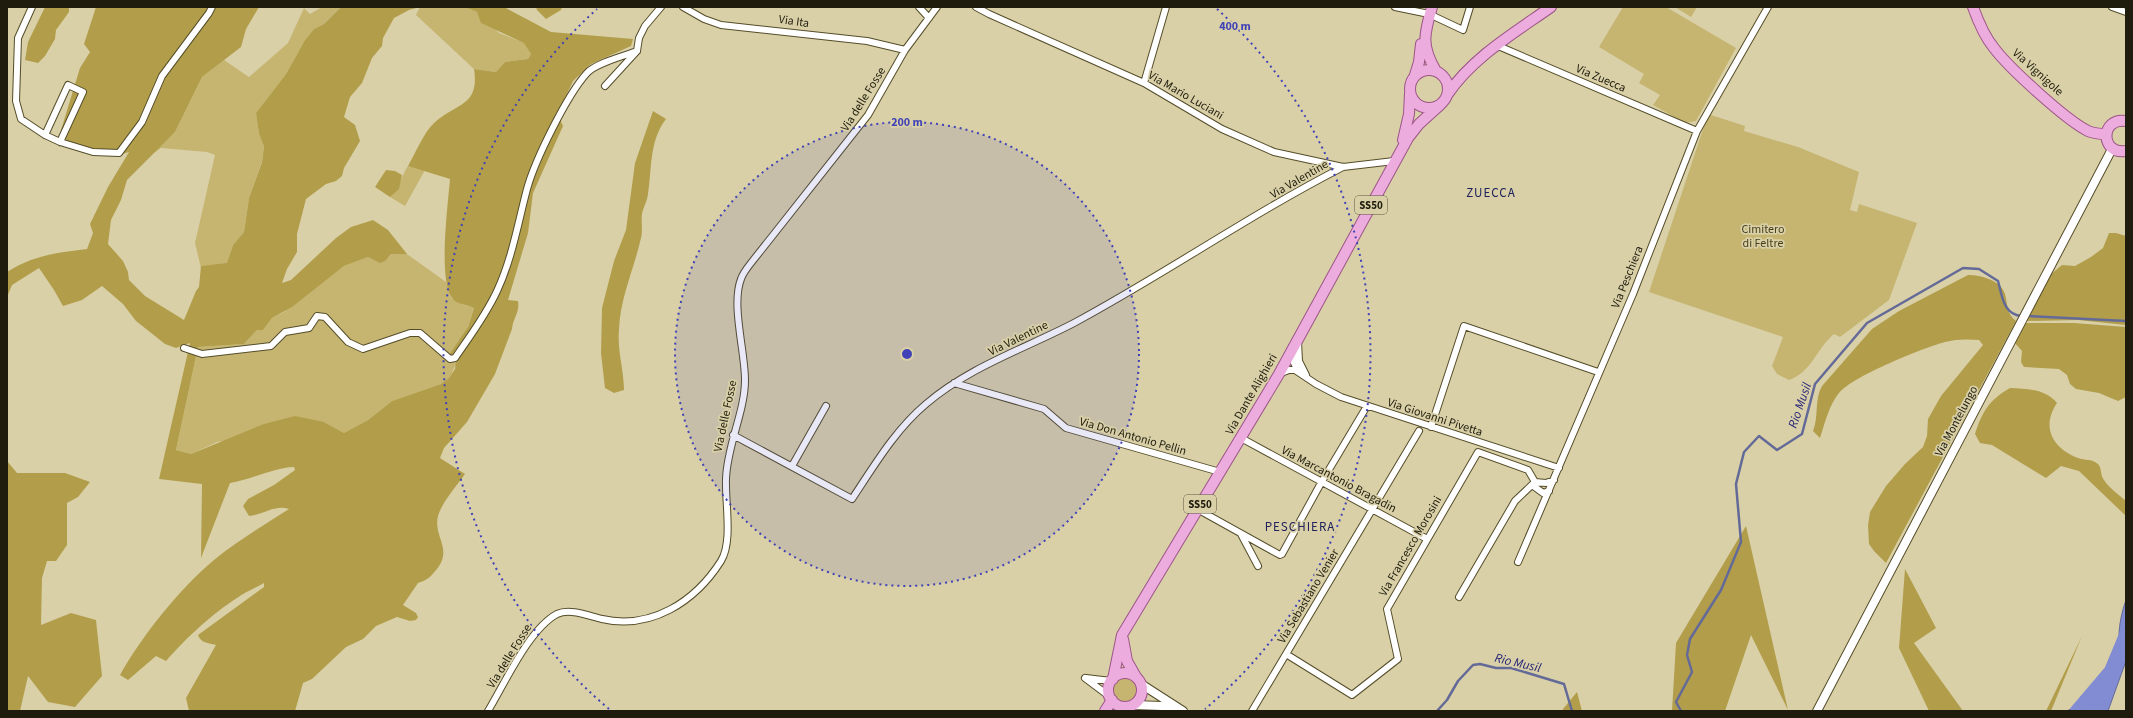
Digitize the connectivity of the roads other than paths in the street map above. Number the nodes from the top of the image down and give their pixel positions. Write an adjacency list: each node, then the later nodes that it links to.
1 (32, 7): 33 (street)
2 (212, 7): 34 (street)
3 (661, 7): 21 (street)
4 (683, 7): 20 (street, Via Ita)
5 (919, 7): 17 (street)
6 (936, 7): 17 (street, Via delle Fosse)
7 (976, 7): 25 (street, Via Mario Luciani)
8 (1166, 7): 25 (street)
9 (1395, 7): 15 (street)
10 (1470, 7): 15 (street)
11 (1551, 7): 19 (main road)
12 (1768, 7): 31 (street, Via Peschiera)
13 (1973, 7): 32 (main road, Via Vignigole)
14 (2112, 7): 16 (street)
15 (1430, 11): 18 (main road)
16 (2126, 12)
17 (930, 18): 20 (street, Via delle Fosse)
18 (1426, 27): 23 (main road); 24 (main road)
19 (1496, 45): 22 (main road); 31 (street, Via Zuecca)
20 (905, 50): 50 (street, Via delle Fosse)
21 (637, 51): 26 (street); 40 (street)
22 (1469, 68): 23 (main road); 28 (main road)
23 (1438, 72): 24 (main road); 28 (main road)
24 (1415, 75): 27 (main road)
25 (1144, 83): 38 (street, Via Mario Luciani)
26 (605, 86)
27 (1409, 87): 29 (main road); 37 (main road, Via Dante Alighieri)
28 (1447, 95): 29 (main road)
29 (1440, 105): 37 (main road, Via Dante Alighieri)
30 (2126, 121): 32 (main road)
31 (1697, 131): 42 (street, Via Peschiera)
32 (2106, 134): 35 (main road)
33 (45, 136): 34 (street); 34 (street)
34 (60, 142)
35 (2112, 149): 36 (main road); 72 (street, Via Montelungo)
36 (2126, 151)
37 (1394, 162): 38 (street, Via Mario Luciani); 39 (main road, Via Dante Alighieri / SS50)
38 (1343, 166): 45 (street, Via Valentine)
39 (1296, 342): 41 (street); 43 (main road, Via Dante Alighieri / SS50); 44 (street)
40 (184, 348)
41 (1298, 371): 43 (street); 44 (street, Via Giovanni Pivetta)
42 (1598, 372): 48 (street); 53 (street, Via Peschiera)
43 (1279, 374): 51 (main road, Via Dante Alighieri / SS50)
44 (1308, 378): 47 (street, Via Giovanni Pivetta)
45 (954, 383): 52 (street, Via Valentine); 54 (street, Via Don Antonio Pellin)
46 (826, 406): 52 (street)
47 (1367, 406): 48 (street, Via Giovanni Pivetta); 56 (street)
48 (1431, 427): 53 (street, Via Giovanni Pivetta)
49 (1419, 431): 60 (street, Via Sebastiano Venier)
50 (733, 435): 52 (street, Via Valentine); 73 (street, Via delle Fosse)
51 (1241, 438): 54 (main road, Via Dante Alighieri / SS50); 56 (street, Via Marcantonio Bragadin)
52 (792, 466)
53 (1559, 468): 55 (street, Via Peschiera)
54 (1220, 472): 59 (main road, Via Dante Alighieri / SS50)
55 (1554, 480): 57 (street); 58 (street, Via Peschiera)
56 (1321, 483): 60 (street, Via Marcantonio Bragadin); 61 (street)
57 (1534, 483): 58 (street); 62 (street, Via Francesco Morosini); 65 (street)
58 (1549, 491): 63 (street, Via Peschiera)
59 (1197, 510): 61 (street); 66 (main road, Via Dante Alighieri / SS50)
60 (1373, 510): 62 (street, Via Marcantonio Bragadin); 67 (street, Via Sebastiano Venier)
61 (1241, 534): 64 (street)
62 (1426, 539): 67 (street, Via Francesco Morosini)
63 (1518, 562)
64 (1258, 566)
65 (1459, 596)
66 (1122, 635): 68 (main road, Via Dante Alighieri / SS50); 69 (main road)
67 (1286, 654): 76 (street, Via Sebastiano Venier)
68 (1112, 680): 69 (main road); 70 (main road, SS50); 70 (street)
69 (1138, 681): 71 (main road); 75 (street)
70 (1110, 698): 71 (main road); 74 (main road, SS50)
71 (1128, 708): 75 (street)
72 (1818, 709)
73 (488, 711)
74 (1105, 711)
75 (1182, 711)
76 (1252, 711)

